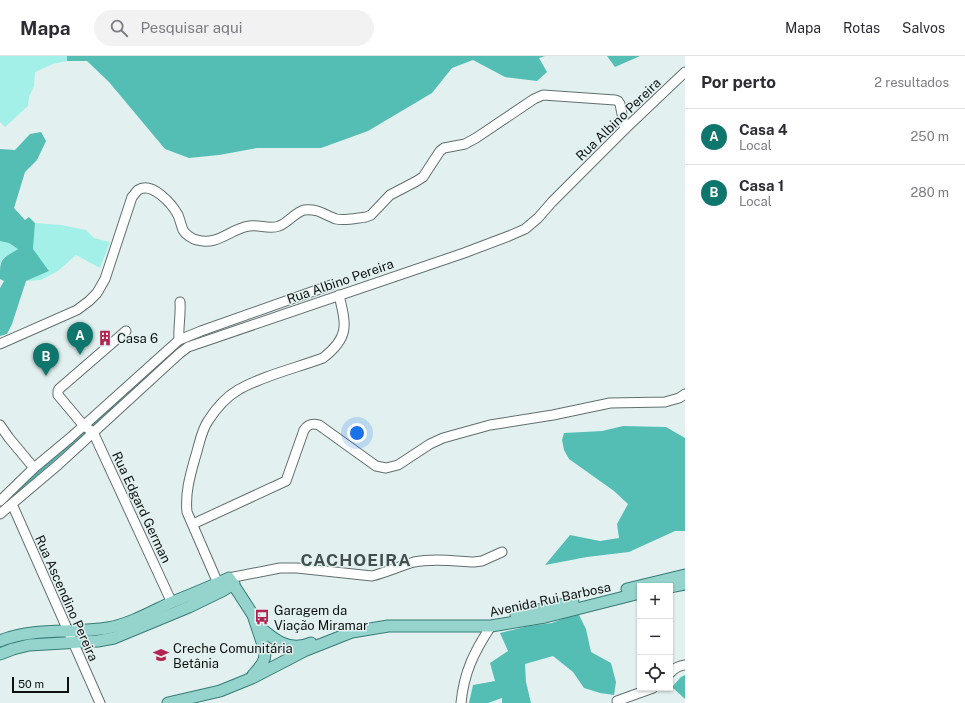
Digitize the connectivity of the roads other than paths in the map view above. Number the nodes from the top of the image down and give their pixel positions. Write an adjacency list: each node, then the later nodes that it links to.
1 (685, 72): 2 (street, Rua Albino Pereira)
2 (625, 128): 4 (street, Rua Albino Pereira); 8 (street)
3 (331, 285): 7 (street, Rua Albino Pereira)
4 (339, 295): 11 (street, Rua Albino Pereira); 17 (street)
5 (180, 302): 7 (street)
6 (126, 331): 11 (street, Rua Edgard German)
7 (179, 340): 11 (street, Rua Albino Pereira)
8 (0, 344)
9 (685, 394): 17 (street)
10 (0, 425): 13 (street)
11 (89, 429): 12 (street, Rua Albino Pereira); 13 (street, Rua Albino Pereira); 25 (street, Rua Edgard German)
12 (59, 464): 13 (street); 15 (street, Rua Albino Pereira)
13 (42, 467): 14 (street, Rua Albino Pereira)
14 (0, 501)
15 (12, 504): 16 (street, Rua Albino Pereira); 28 (street, Rua Ascendino Pereira)
16 (0, 514)
17 (193, 524): 23 (street)
18 (502, 552): 20 (street)
19 (685, 575): 26 (main road, Avenida Rui Barbosa)
20 (231, 581): 23 (main road); 26 (main road)
21 (685, 584): 22 (main road)
22 (673, 586)
23 (220, 587): 25 (main road); 28 (main road)
24 (637, 595): 27 (main road, Avenida Rui Barbosa)
25 (172, 603): 28 (main road)
26 (257, 625): 33 (main road)
27 (491, 626): 33 (main road, Avenida Rui Barbosa); 39 (street)
28 (69, 636): 29 (main road); 30 (main road); 37 (street, Rua Ascendino Pereira)
29 (0, 641)
30 (0, 654)
31 (685, 665): 32 (street)
32 (673, 670)
33 (252, 678): 36 (main road, Avenida Rui Barbosa)
34 (645, 691): 35 (street)
35 (617, 701)
36 (182, 702): 38 (main road, Avenida Rui Barbosa)
37 (100, 703)
38 (168, 703)
39 (461, 703)

